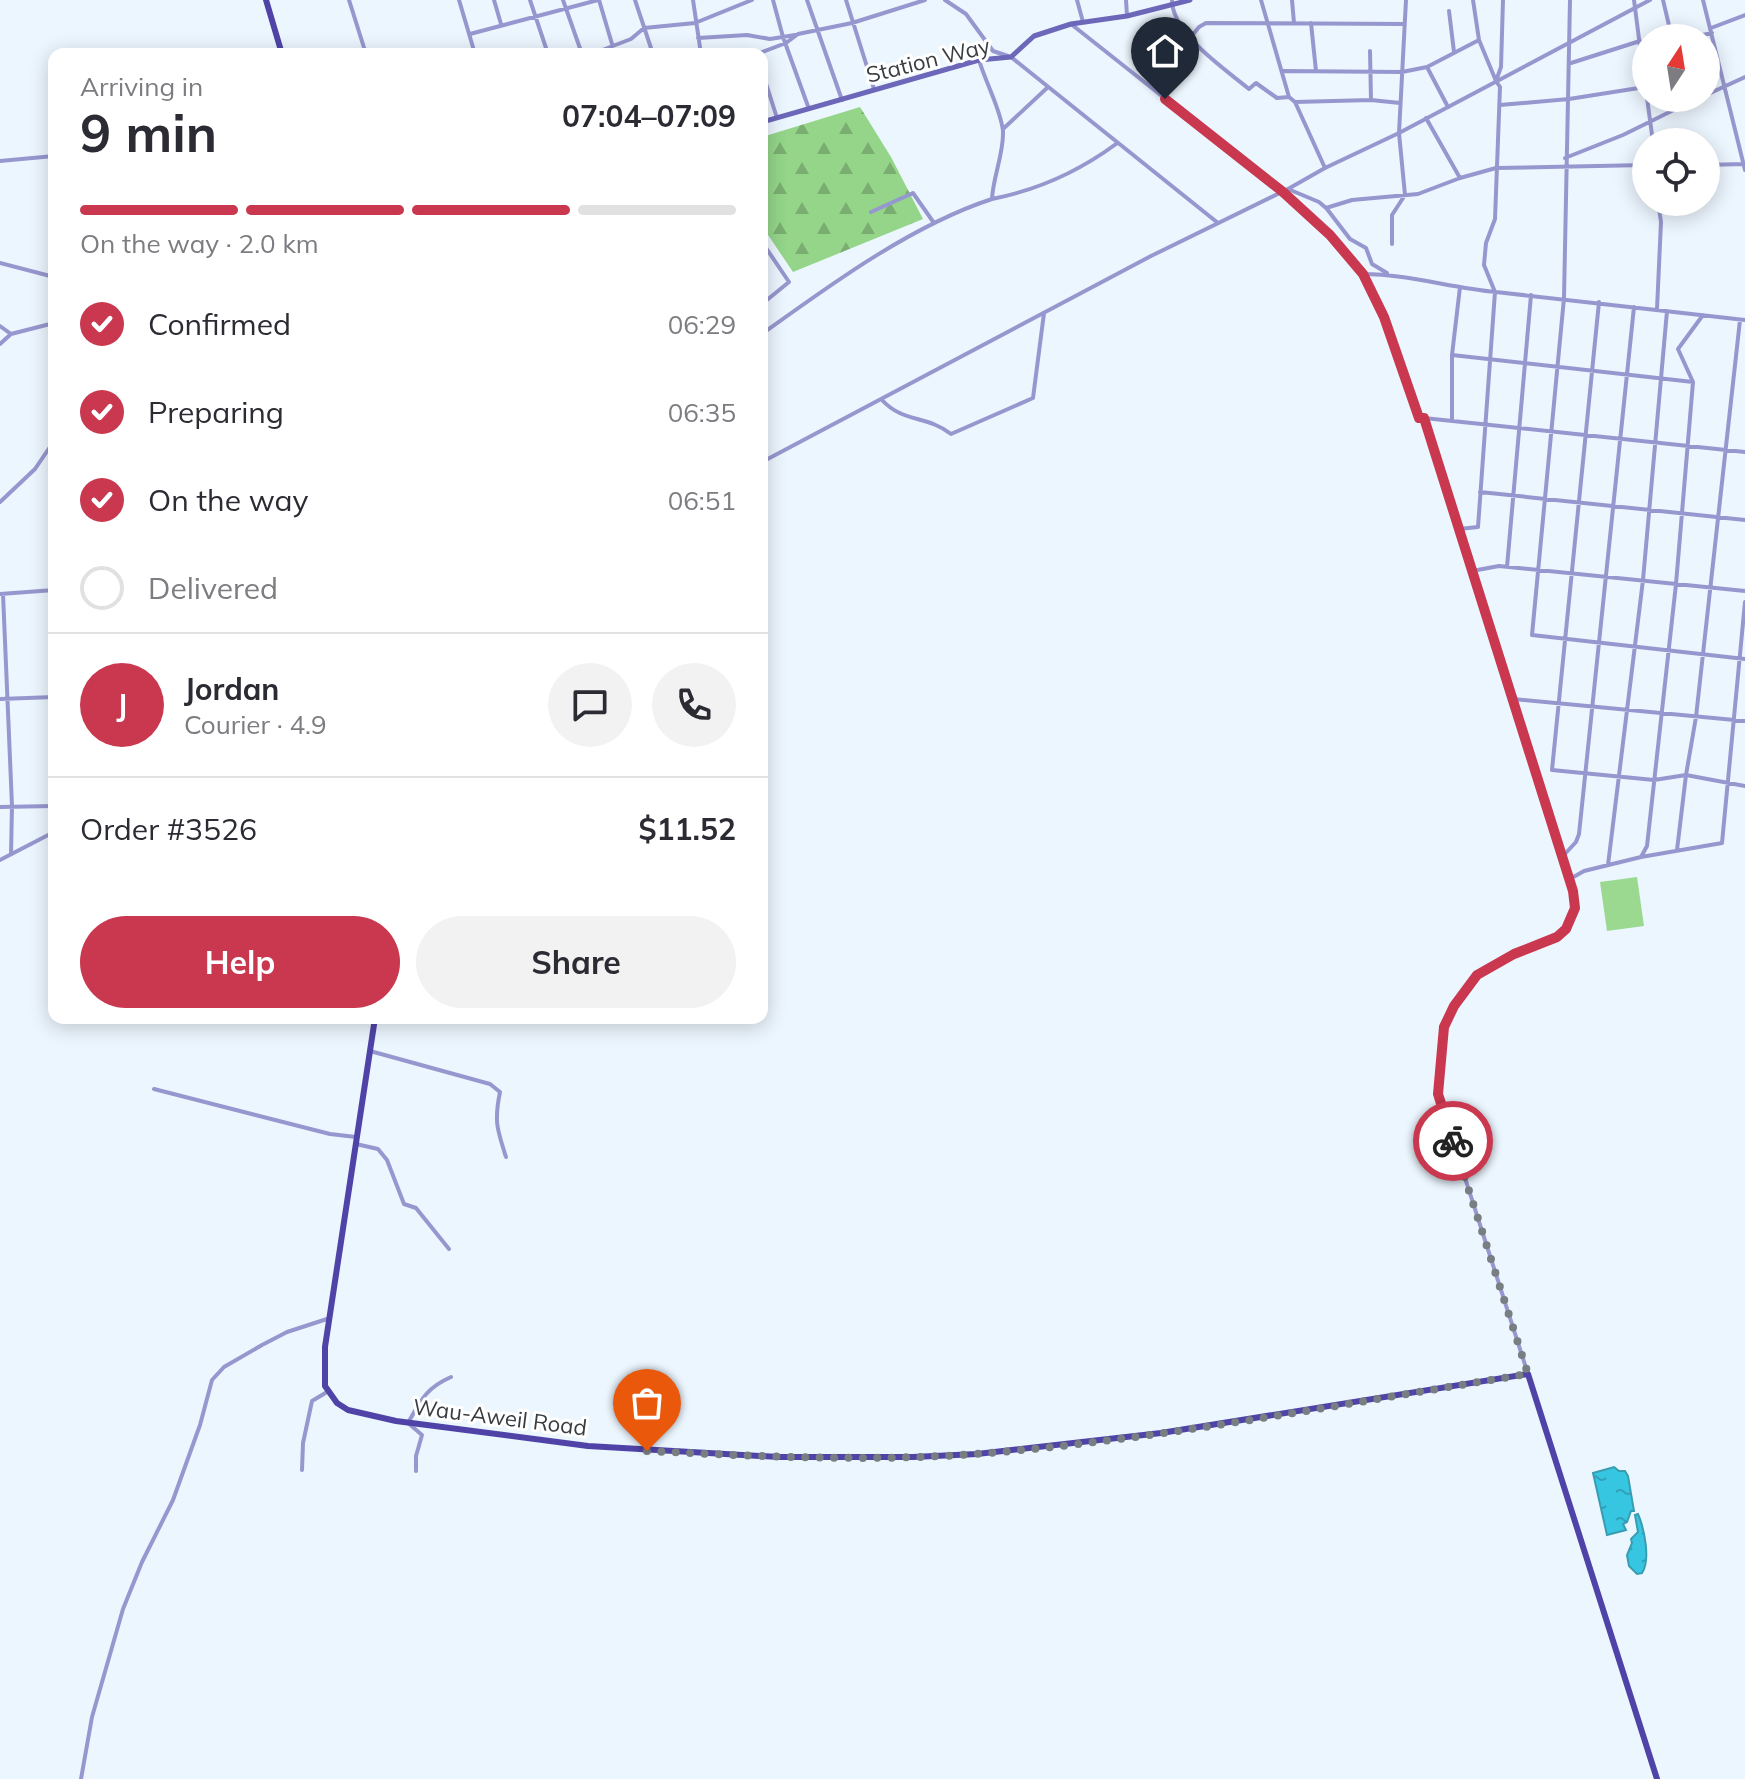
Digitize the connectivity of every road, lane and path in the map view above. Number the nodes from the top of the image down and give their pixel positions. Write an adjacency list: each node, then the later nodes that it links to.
1 (266, 0): 61 (main road)
2 (349, 0): 62 (street)
3 (459, 0): 51 (street)
4 (494, 0): 42 (street)
5 (530, 0): 35 (street)
6 (563, 0): 31 (street)
7 (599, 0): 31 (street); 60 (street)
8 (635, 0): 49 (street)
9 (693, 0): 37 (street)
10 (752, 0): 37 (street)
11 (773, 0): 53 (street)
12 (807, 0): 50 (street)
13 (846, 0): 38 (street)
14 (925, 0): 38 (street)
15 (945, 0): 72 (street)
16 (1077, 0): 36 (street)
17 (1126, 0): 34 (street)
18 (1190, 0): 29 (main road, Station Way)
19 (1261, 0): 39 (street)
20 (1292, 0): 40 (street)
21 (1406, 0): 44 (street)
22 (1473, 0): 56 (street)
23 (1503, 0): 82 (street)
24 (1570, 0): 58 (street)
25 (1634, 0): 30 (street)
26 (1650, 0): 30 (street)
27 (1663, 0): 46 (street)
28 (1703, 0): 47 (street)
29 (1172, 2): 34 (main road, Station Way); 55 (street)
30 (1636, 8): 45 (street); 58 (street)
31 (566, 10): 35 (street); 65 (street)
32 (1449, 11): 71 (street)
33 (1745, 15): 48 (street)
34 (1127, 16): 36 (main road, Station Way)
35 (535, 17): 42 (street); 64 (street)
36 (1083, 22): 43 (main road, Station Way)
37 (695, 23): 49 (street); 54 (street)
38 (852, 23): 50 (street); 87 (street)
39 (1268, 23): 40 (street); 55 (street); 77 (street)
40 (1294, 23): 41 (street)
41 (1311, 23): 44 (street); 78 (street)
42 (501, 24): 51 (street)
43 (1071, 24): 72 (main road, Station Way); 117 (street)
44 (1404, 24): 80 (street)
45 (1638, 24)
46 (1669, 24)
47 (1709, 24)
48 (1720, 26)
49 (644, 28): 60 (street); 67 (street)
50 (818, 31): 52 (street); 91 (street)
51 (470, 34): 63 (street)
52 (798, 34): 53 (street); 57 (street)
53 (783, 37): 54 (street); 57 (street)
54 (698, 38): 68 (street)
55 (1190, 38): 89 (street)
56 (1479, 40): 71 (street); 82 (street)
57 (786, 43): 69 (street); 97 (street)
58 (1571, 43): 74 (street); 82 (street)
59 (1632, 44): 74 (street)
60 (613, 47): 66 (street)
61 (280, 48)
62 (364, 48)
63 (474, 48)
64 (546, 48)
65 (580, 48)
66 (610, 48)
67 (651, 48)
68 (700, 48)
69 (768, 50)
70 (1370, 51): 79 (street)
71 (1454, 52): 76 (street)
72 (1011, 57): 73 (main road, Station Way); 84 (street)
73 (979, 60): 87 (main road, Station Way); 105 (street)
74 (1571, 63): 90 (street)
75 (1720, 64): 83 (street)
76 (1427, 67): 80 (street); 96 (street)
77 (1283, 71): 78 (street); 89 (street)
78 (1316, 71): 79 (street)
79 (1371, 71): 80 (street); 92 (street)
80 (1402, 72): 94 (street)
81 (1745, 77): 83 (street)
82 (1496, 81): 95 (street); 96 (street)
83 (1726, 87): 85 (street); 113 (street)
84 (1047, 88): 105 (street); 107 (street)
85 (1720, 89)
86 (768, 90): 100 (street)
87 (874, 90): 91 (main road, Station Way)
88 (1632, 94): 90 (street)
89 (1289, 97): 93 (street)
90 (1569, 99): 95 (street); 110 (street)
91 (842, 100): 97 (main road, Station Way)
92 (1371, 100): 93 (street); 94 (street)
93 (1295, 102): 114 (street)
94 (1400, 103): 106 (street)
95 (1500, 105): 115 (street)
96 (1448, 107): 101 (street)
97 (809, 109): 100 (main road, Station Way)
98 (1650, 112): 103 (street)
99 (1667, 112): 103 (street)
100 (777, 118): 102 (main road, Station Way)
101 (1426, 118): 106 (street); 116 (street)
102 (768, 120)
103 (1652, 121): 104 (street); 110 (street)
104 (1652, 128)
105 (1003, 129): 119 (street)
106 (1399, 133): 114 (street); 118 (street)
107 (1116, 143): 119 (street); 124 (street)
108 (48, 157): 109 (street)
109 (0, 161)
110 (1565, 162): 111 (street); 115 (street); 134 (street)
111 (1632, 164)
112 (1720, 165): 113 (street)
113 (1745, 166)
114 (1325, 168): 117 (street)
115 (1496, 168): 116 (street); 132 (street)
116 (1460, 178): 118 (street)
117 (1285, 190): 120 (street); 124 (street); 128 (street)
118 (1405, 195): 120 (street); 125 (street)
119 (992, 199): 123 (street)
120 (1326, 208): 130 (street)
121 (871, 212): 123 (street)
122 (1660, 216): 138 (street)
123 (934, 223): 145 (street)
124 (1218, 223): 140 (street)
125 (1392, 244)
126 (768, 251): 135 (street)
127 (0, 263): 129 (street)
128 (1363, 274): 130 (street); 157 (street)
129 (48, 275)
130 (1389, 275): 131 (street)
131 (1460, 287): 132 (street); 148 (street)
132 (1495, 292): 133 (street); 149 (street)
133 (1531, 295): 134 (street); 150 (street)
134 (1564, 298): 136 (street); 151 (street)
135 (768, 299)
136 (1599, 302): 137 (street); 152 (street)
137 (1634, 307): 138 (street); 153 (street)
138 (1657, 309): 139 (street)
139 (1667, 311): 141 (street); 154 (street)
140 (1044, 313): 156 (street); 156 (street)
141 (1703, 315): 142 (street); 155 (street)
142 (1742, 320): 166 (street)
143 (48, 325): 146 (street)
144 (0, 326): 146 (street)
145 (768, 330)
146 (11, 334): 147 (street)
147 (0, 344)
148 (1452, 355): 149 (street); 158 (street)
149 (1490, 358): 150 (street); 159 (street)
150 (1525, 362): 151 (street); 160 (street)
151 (1559, 365): 152 (street); 161 (street)
152 (1594, 370): 153 (street); 162 (street)
153 (1629, 374): 154 (street); 163 (street)
154 (1661, 378): 155 (street); 164 (street)
155 (1693, 382): 165 (street)
156 (882, 400): 169 (street)
157 (1424, 418): 158 (street); 180 (street)
158 (1452, 421): 159 (street)
159 (1484, 424): 160 (street); 170 (street)
160 (1519, 428): 161 (street); 171 (street)
161 (1552, 431): 162 (street); 172 (street)
162 (1587, 435): 163 (street); 173 (street)
163 (1620, 439): 164 (street); 175 (street)
164 (1656, 442): 165 (street); 176 (street)
165 (1687, 445): 166 (street); 177 (street)
166 (1725, 448): 168 (street); 178 (street)
167 (48, 450): 174 (street)
168 (1745, 452)
169 (768, 459)
170 (1480, 492): 171 (street); 180 (street)
171 (1512, 494): 172 (street); 181 (street)
172 (1546, 497): 173 (street); 182 (street)
173 (1580, 501): 175 (street); 184 (street)
174 (0, 502)
175 (1615, 505): 176 (street); 185 (street)
176 (1649, 509): 177 (street); 186 (street)
177 (1683, 513): 178 (street); 187 (street)
178 (1719, 517): 179 (street); 188 (street)
179 (1745, 520)
180 (1459, 529): 183 (street)
181 (1507, 567): 182 (street); 183 (street)
182 (1539, 570): 184 (street); 193 (street)
183 (1472, 571): 202 (street)
184 (1573, 573): 185 (street); 193 (street)
185 (1606, 577): 186 (street); 194 (street)
186 (1643, 580): 187 (street); 195 (street)
187 (1676, 584): 188 (street); 196 (street)
188 (1711, 587): 190 (street); 197 (street)
189 (48, 590): 191 (street)
190 (1745, 591)
191 (2, 594): 201 (street)
192 (1745, 602): 198 (street)
193 (1565, 639): 194 (street); 203 (street)
194 (1601, 643): 195 (street); 204 (street)
195 (1635, 647): 196 (street); 205 (street)
196 (1669, 650): 197 (street); 206 (street)
197 (1703, 654): 198 (street); 207 (street)
198 (1742, 658): 208 (street)
199 (48, 697): 201 (street)
200 (0, 699): 201 (street)
201 (7, 699): 216 (street)
202 (1513, 699): 203 (street); 222 (street)
203 (1557, 704): 204 (street); 210 (street)
204 (1593, 708): 205 (street); 210 (street)
205 (1627, 711): 206 (street); 212 (street)
206 (1661, 713): 207 (street); 213 (street)
207 (1696, 717): 208 (street); 211 (street)
208 (1734, 720): 209 (street); 214 (street)
209 (1745, 721)
210 (1585, 774): 212 (street); 222 (street)
211 (1686, 775): 213 (street); 214 (street); 220 (street)
212 (1619, 777): 213 (street); 225 (street)
213 (1654, 780): 223 (street)
214 (1726, 782): 215 (street); 220 (street)
215 (1745, 786)
216 (12, 806): 217 (street); 218 (street); 221 (street)
217 (48, 806)
218 (0, 807)
219 (48, 835): 221 (street)
220 (1677, 850): 223 (street)
221 (11, 854): 224 (street)
222 (1563, 856): 226 (street)
223 (1641, 857): 225 (street)
224 (0, 860)
225 (1608, 865): 226 (street)
226 (1570, 879): 234 (street)
227 (374, 1024): 228 (main road)
228 (370, 1051): 230 (main road); 231 (street)
229 (154, 1089): 230 (street)
230 (356, 1140): 232 (street); 233 (main road)
231 (506, 1157)
232 (449, 1249)
233 (327, 1319): 236 (main road); 240 (street)
234 (1528, 1374): 237 (main road, Wau-Aweil Road); 241 (main road)
235 (451, 1377): 237 (street)
236 (327, 1392): 237 (main road, Wau-Aweil Road); 238 (street)
237 (408, 1423): 239 (street)
238 (302, 1470)
239 (416, 1471)
240 (81, 1779)
241 (1657, 1779)

